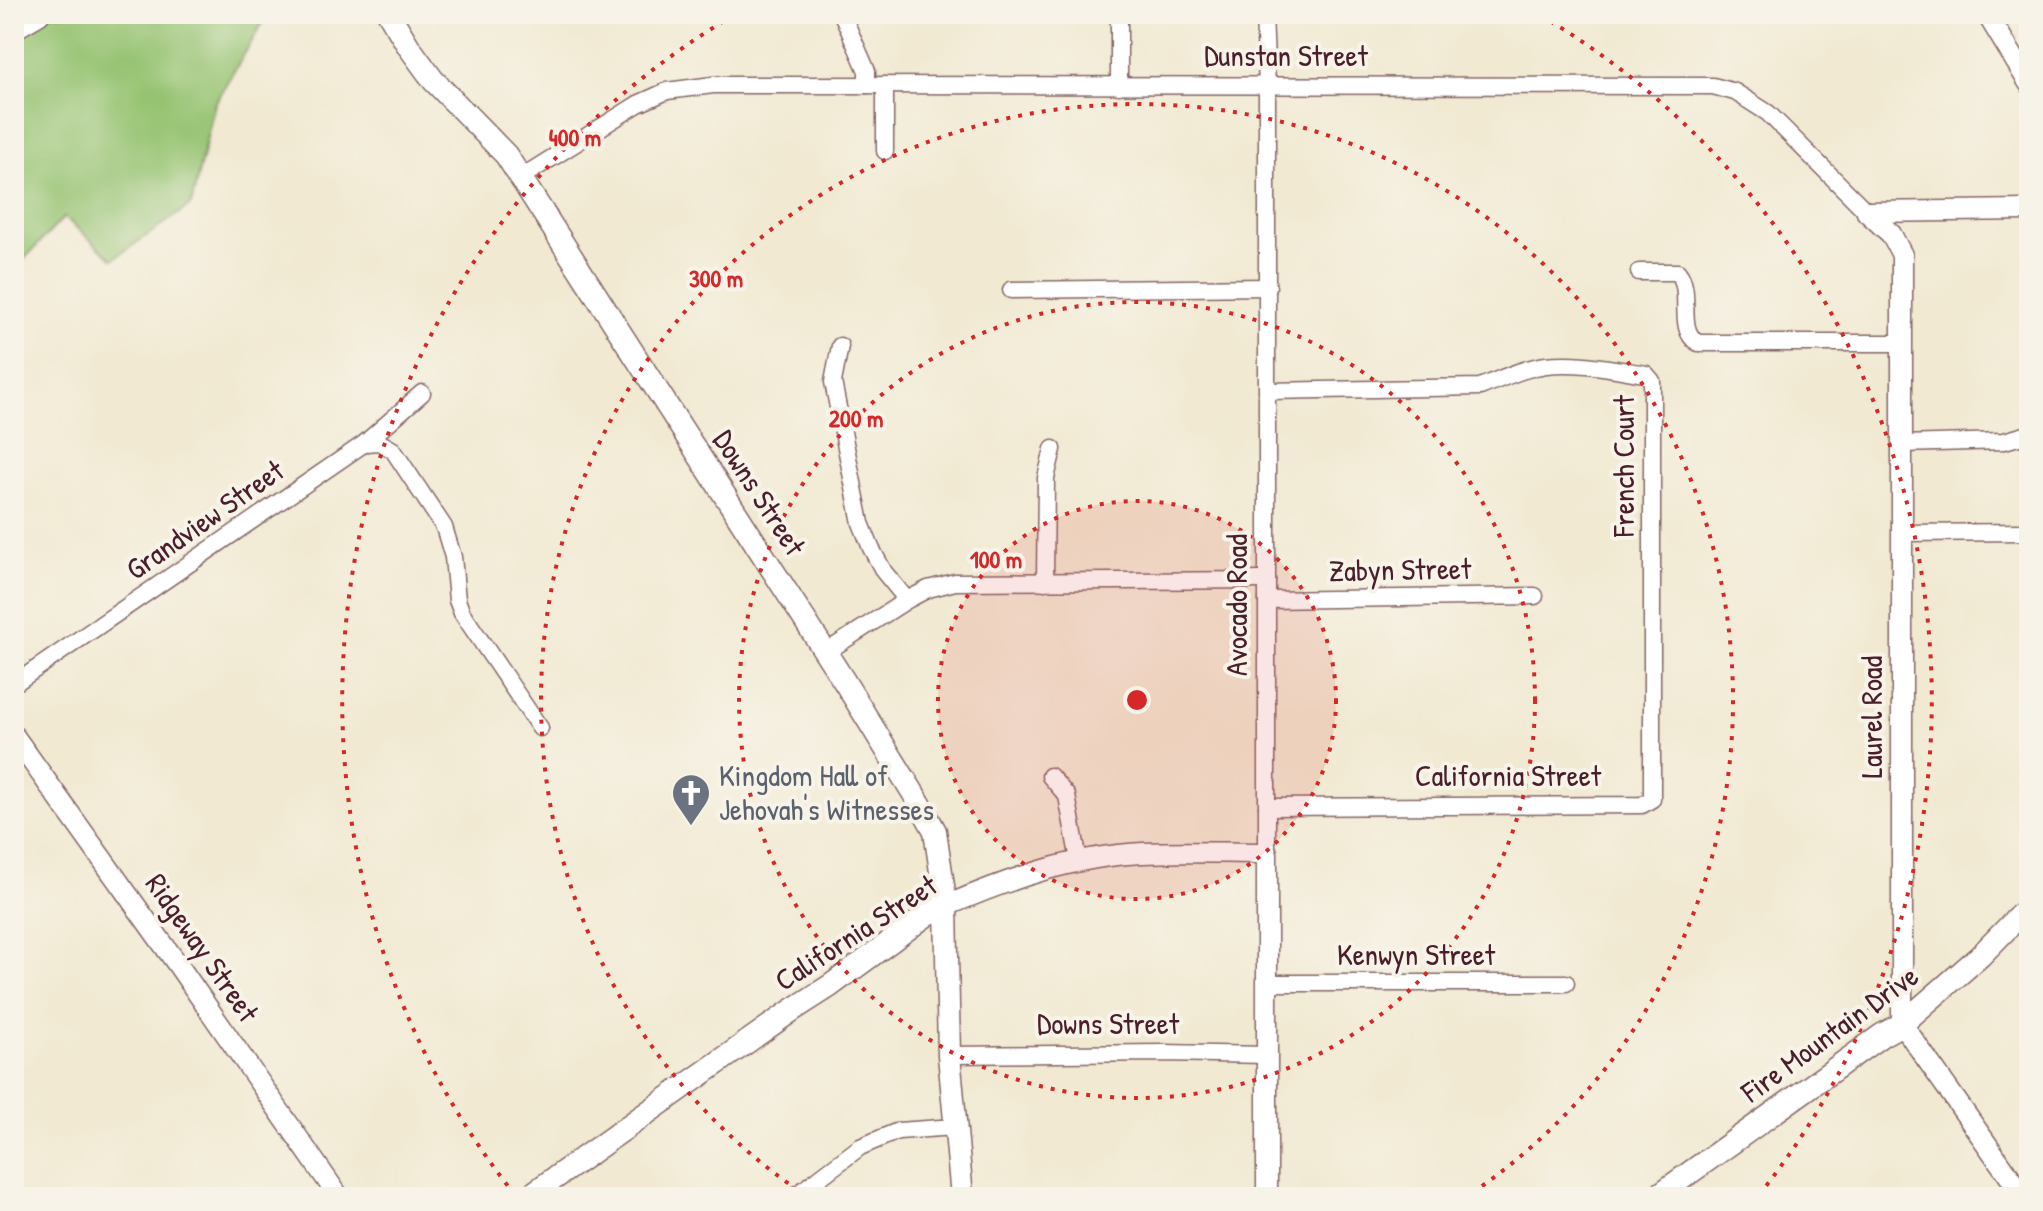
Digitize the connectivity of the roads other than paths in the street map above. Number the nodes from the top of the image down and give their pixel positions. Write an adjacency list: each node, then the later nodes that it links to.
1 (38, 14): 7 (main road)
2 (389, 14): 14 (main road, Downs Street)
3 (842, 14): 9 (street)
4 (1119, 14): 11 (street)
5 (1264, 14): 12 (street, Avocado Road)
6 (1987, 14): 8 (street)
7 (14, 28)
8 (2028, 77)
9 (867, 85): 10 (street, Dunstan Street); 14 (street, Dunstan Street)
10 (885, 85): 11 (street, Dunstan Street); 13 (street)
11 (1119, 86): 12 (street, Dunstan Street)
12 (1267, 86): 16 (street, Dunstan Street); 18 (street, Avocado Road)
13 (885, 151)
14 (520, 178): 35 (main road, Downs Street)
15 (2029, 210): 16 (street)
16 (1867, 212): 20 (street, Laurel Road)
17 (1639, 272): 20 (street)
18 (1268, 287): 19 (street); 22 (street, Avocado Road)
19 (1011, 290)
20 (1902, 343): 26 (street, Laurel Road)
21 (840, 346): 33 (street)
22 (1268, 391): 30 (street, Avocado Road); 40 (street, French Court)
23 (422, 393): 25 (street, Grandview Street)
24 (2029, 434): 26 (street)
25 (365, 443): 36 (street, Grandview Street); 37 (street)
26 (1902, 444): 29 (street, Laurel Road)
27 (1053, 449): 31 (street)
28 (2029, 532): 29 (street)
29 (1902, 533): 48 (street, Laurel Road)
30 (1267, 580): 31 (street); 34 (street, Avocado Road)
31 (1045, 582): 33 (street)
32 (1535, 596): 34 (street, Zabyn Street)
33 (907, 600): 35 (street)
34 (1267, 600): 41 (street, Avocado Road)
35 (826, 652): 44 (main road, Downs Street)
36 (14, 684)
37 (540, 728)
38 (14, 736): 52 (street, Ridgeway Street)
39 (1050, 776): 43 (street)
40 (1652, 799): 41 (street, California Street)
41 (1267, 807): 42 (street, Avocado Road)
42 (1267, 853): 43 (street, California Street); 46 (street, Avocado Road)
43 (1079, 861): 44 (street, California Street)
44 (946, 906): 49 (main road, Downs Street); 53 (main road, California Street)
45 (2029, 906): 48 (main road, Fire Mountain Drive)
46 (1267, 983): 47 (street, Kenwyn Street); 50 (street, Avocado Road)
47 (1566, 983)
48 (1902, 1024): 57 (main road, Fire Mountain Drive); 58 (street)
49 (949, 1055): 50 (street, Downs Street); 51 (main road, Downs Street)
50 (1267, 1055): 56 (street, Avocado Road)
51 (955, 1127): 54 (street); 55 (main road, Downs Street)
52 (339, 1197)
53 (528, 1197)
54 (794, 1197)
55 (962, 1197)
56 (1267, 1197)
57 (1656, 1197)
58 (2024, 1197)

